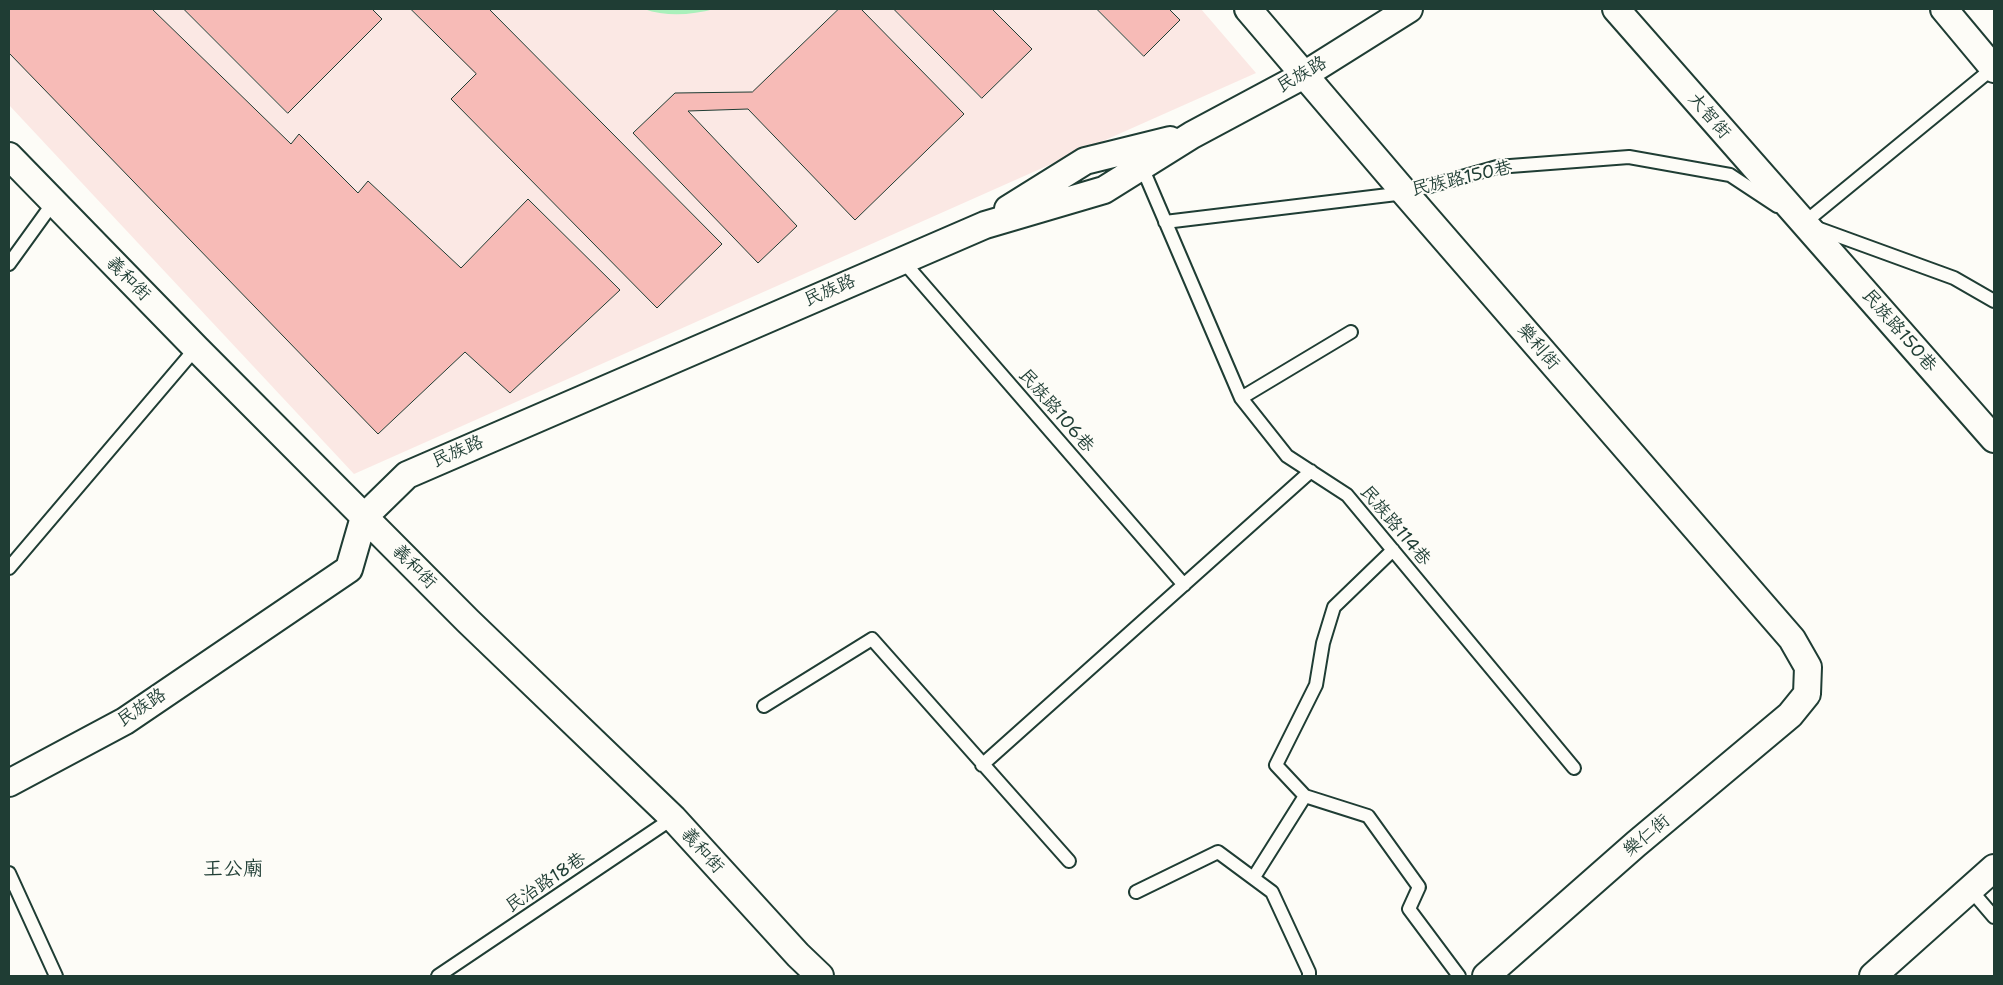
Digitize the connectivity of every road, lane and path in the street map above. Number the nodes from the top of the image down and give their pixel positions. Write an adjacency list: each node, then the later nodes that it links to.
1 (1248, 9): 6 (street, 樂利街)
2 (1409, 9): 6 (street, 民族路)
3 (1616, 9): 13 (street, 大智街)
4 (1944, 9): 5 (street)
5 (1994, 69): 13 (lane)
6 (1304, 75): 7 (street, 民族路); 10 (street, 樂利街)
7 (1192, 135): 9 (street, 民族路); 14 (street, 民族路)
8 (9, 156): 11 (street, 義和街)
9 (1142, 167): 12 (lane, 民族路114巷); 14 (street, 民族路)
10 (1405, 193): 12 (lane, 民族路150巷); 13 (lane, 民族路150巷); 27 (street, 樂利街)
11 (53, 203): 16 (lane); 19 (street, 義和街)
12 (1165, 222): 20 (lane, 民族路114巷)
13 (1804, 223): 17 (lane, 民族路150巷); 21 (street, 民族路150巷)
14 (985, 224): 15 (street, 民族路)
15 (902, 260): 23 (street, 民族路); 26 (lane, 民族路106巷)
16 (9, 264)
17 (1994, 300)
18 (1351, 332): 20 (lane)
19 (196, 348): 23 (street, 義和街); 25 (lane)
20 (1241, 398): 22 (lane, 民族路114巷)
21 (1994, 438)
22 (1311, 472): 24 (lane, 民族路114巷); 26 (lane)
23 (364, 516): 31 (street, 民族路); 33 (street, 義和街)
24 (1392, 550): 30 (lane, 民族路114巷); 32 (lane)
25 (9, 568)
26 (1184, 585): 29 (lane)
27 (1807, 694): 47 (street, 樂仁街)
28 (764, 706): 29 (lane)
29 (982, 765): 34 (lane)
30 (1574, 768)
31 (9, 783)
32 (1305, 796): 37 (lane); 46 (lane)
33 (673, 818): 41 (lane, 民治路18巷); 44 (street, 義和街)
34 (1069, 862)
35 (1994, 868): 38 (street)
36 (9, 873): 42 (lane)
37 (1254, 877): 39 (lane); 45 (lane)
38 (1970, 889): 40 (lane); 48 (street)
39 (1136, 892)
40 (1994, 917)
41 (457, 971): 43 (lane, 民治路18巷)
42 (56, 976)
43 (438, 976)
44 (820, 976)
45 (1309, 976)
46 (1459, 976)
47 (1486, 976)
48 (1874, 976)

